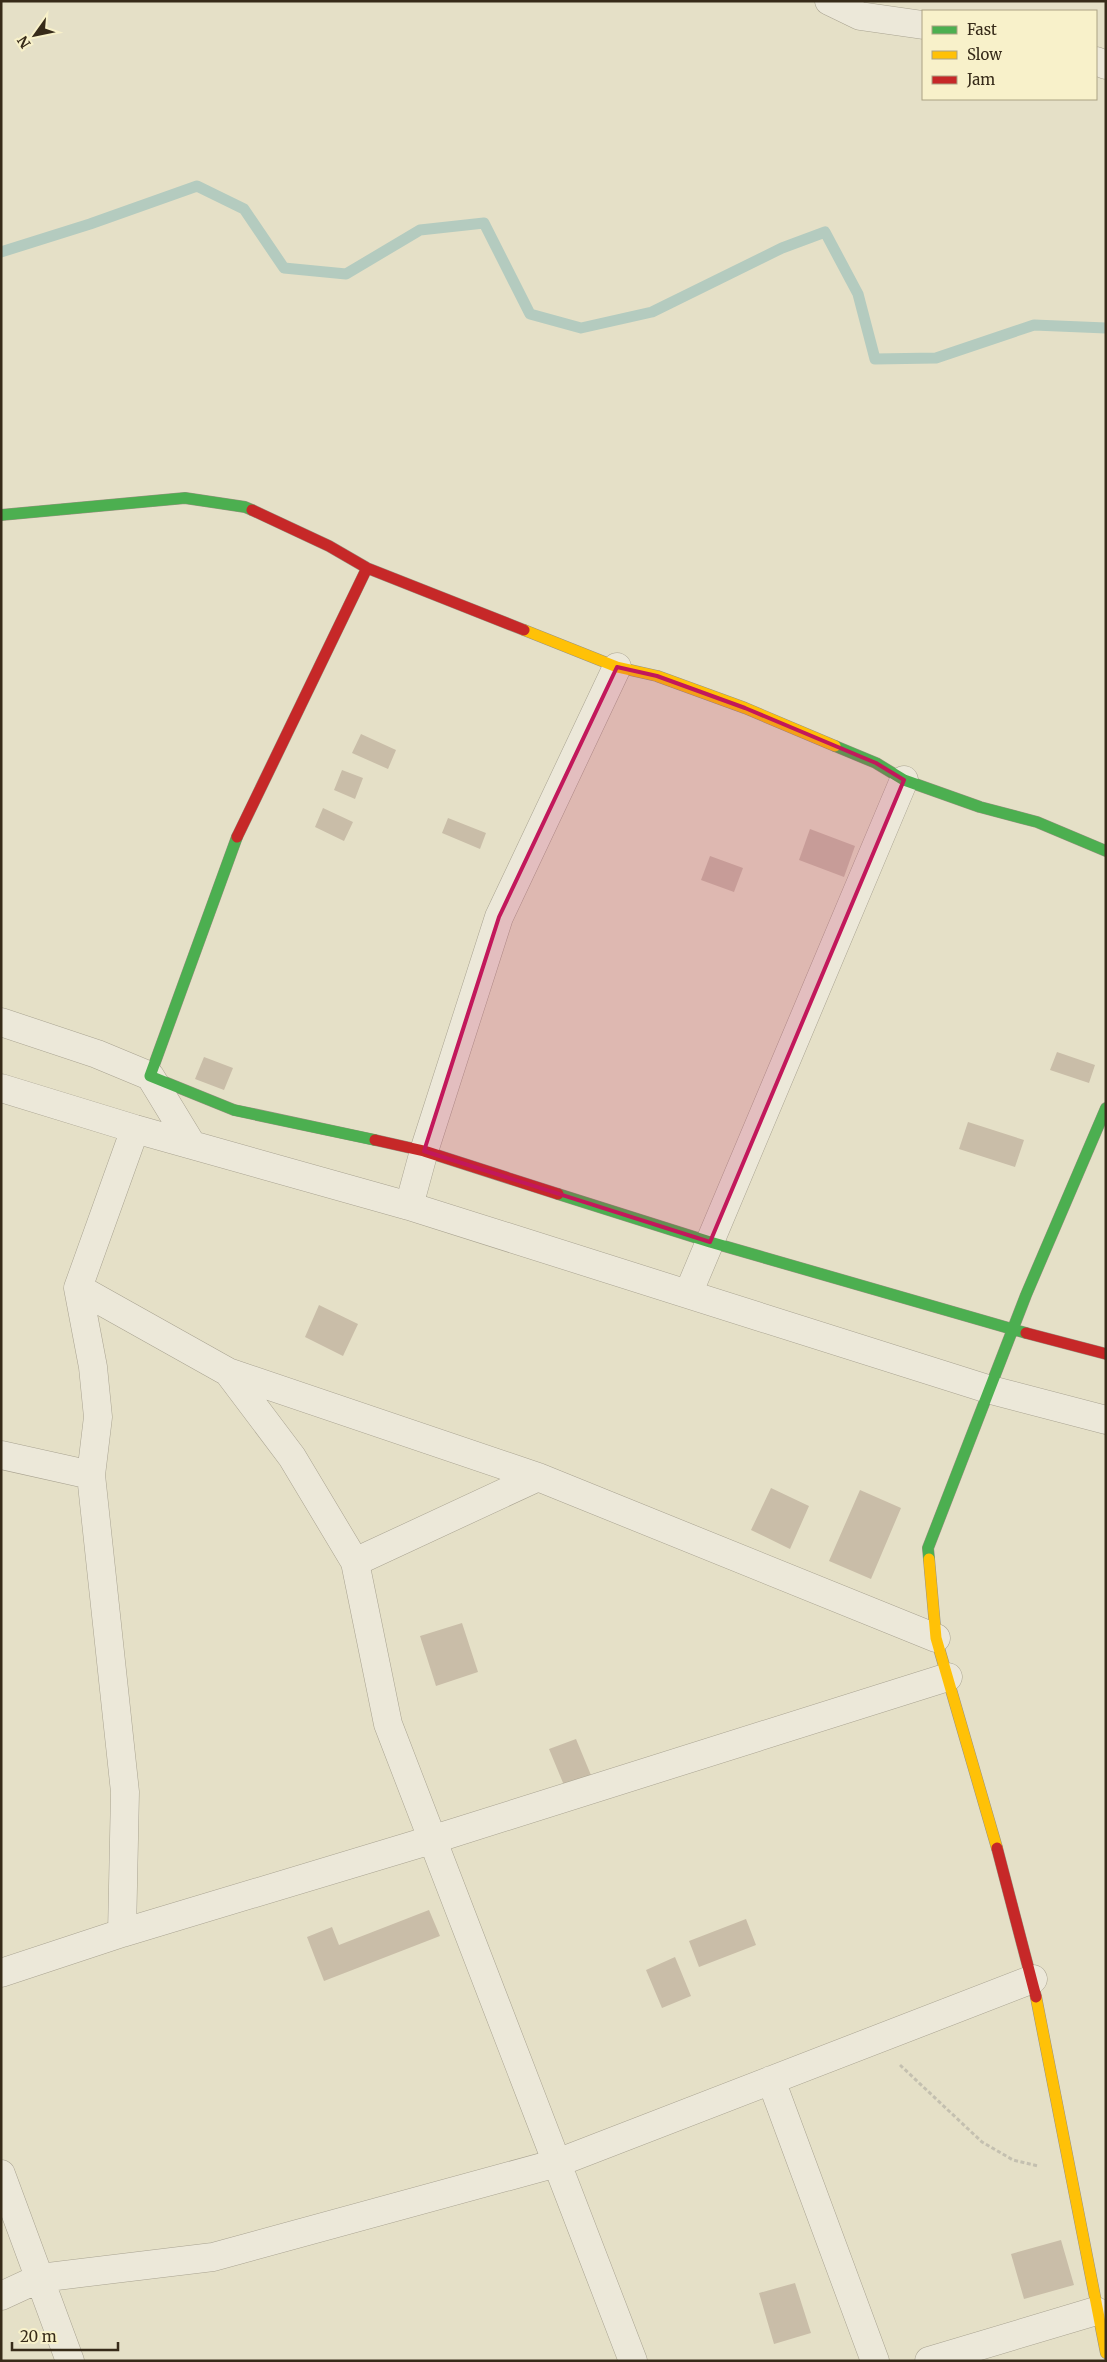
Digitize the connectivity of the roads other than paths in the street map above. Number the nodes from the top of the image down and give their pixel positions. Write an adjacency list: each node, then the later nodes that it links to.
1 (829, 1): 2 (street)
2 (922, 25)
3 (1, 515): 4 (street)
4 (367, 568): 5 (street); 9 (street)
5 (618, 667): 6 (street); 14 (street)
6 (904, 780): 7 (street); 16 (street)
7 (1106, 851)
8 (1, 1022): 9 (street)
9 (150, 1076): 13 (street); 14 (street)
10 (1, 1088): 12 (street)
11 (1106, 1108): 19 (street)
12 (135, 1129): 13 (street); 17 (street)
13 (192, 1145): 15 (street)
14 (424, 1151): 15 (street); 16 (street)
15 (409, 1206): 18 (street)
16 (710, 1242): 18 (street); 19 (street)
17 (78, 1288): 21 (street); 25 (street)
18 (688, 1294): 22 (street)
19 (1013, 1330): 20 (street); 22 (street)
20 (1106, 1354)
21 (228, 1372): 26 (street); 27 (street)
22 (991, 1390): 23 (street); 28 (street)
23 (1106, 1420)
24 (1, 1455): 25 (street)
25 (91, 1474): 31 (street)
26 (538, 1477): 27 (street); 28 (street)
27 (355, 1562): 30 (street)
28 (936, 1638): 29 (street)
29 (948, 1677): 30 (street); 33 (street)
30 (430, 1840): 31 (street); 35 (street)
31 (122, 1933): 32 (street)
32 (1, 1973)
33 (1033, 1979): 34 (street); 39 (street)
34 (771, 2080): 35 (street); 43 (street)
35 (557, 2163): 37 (street); 42 (street)
36 (1, 2174): 37 (street)
37 (40, 2278): 38 (street); 41 (street)
38 (1, 2296)
39 (1096, 2311): 40 (street); 44 (street)
40 (1106, 2353)
41 (70, 2361)
42 (633, 2361)
43 (875, 2361)
44 (929, 2361)

